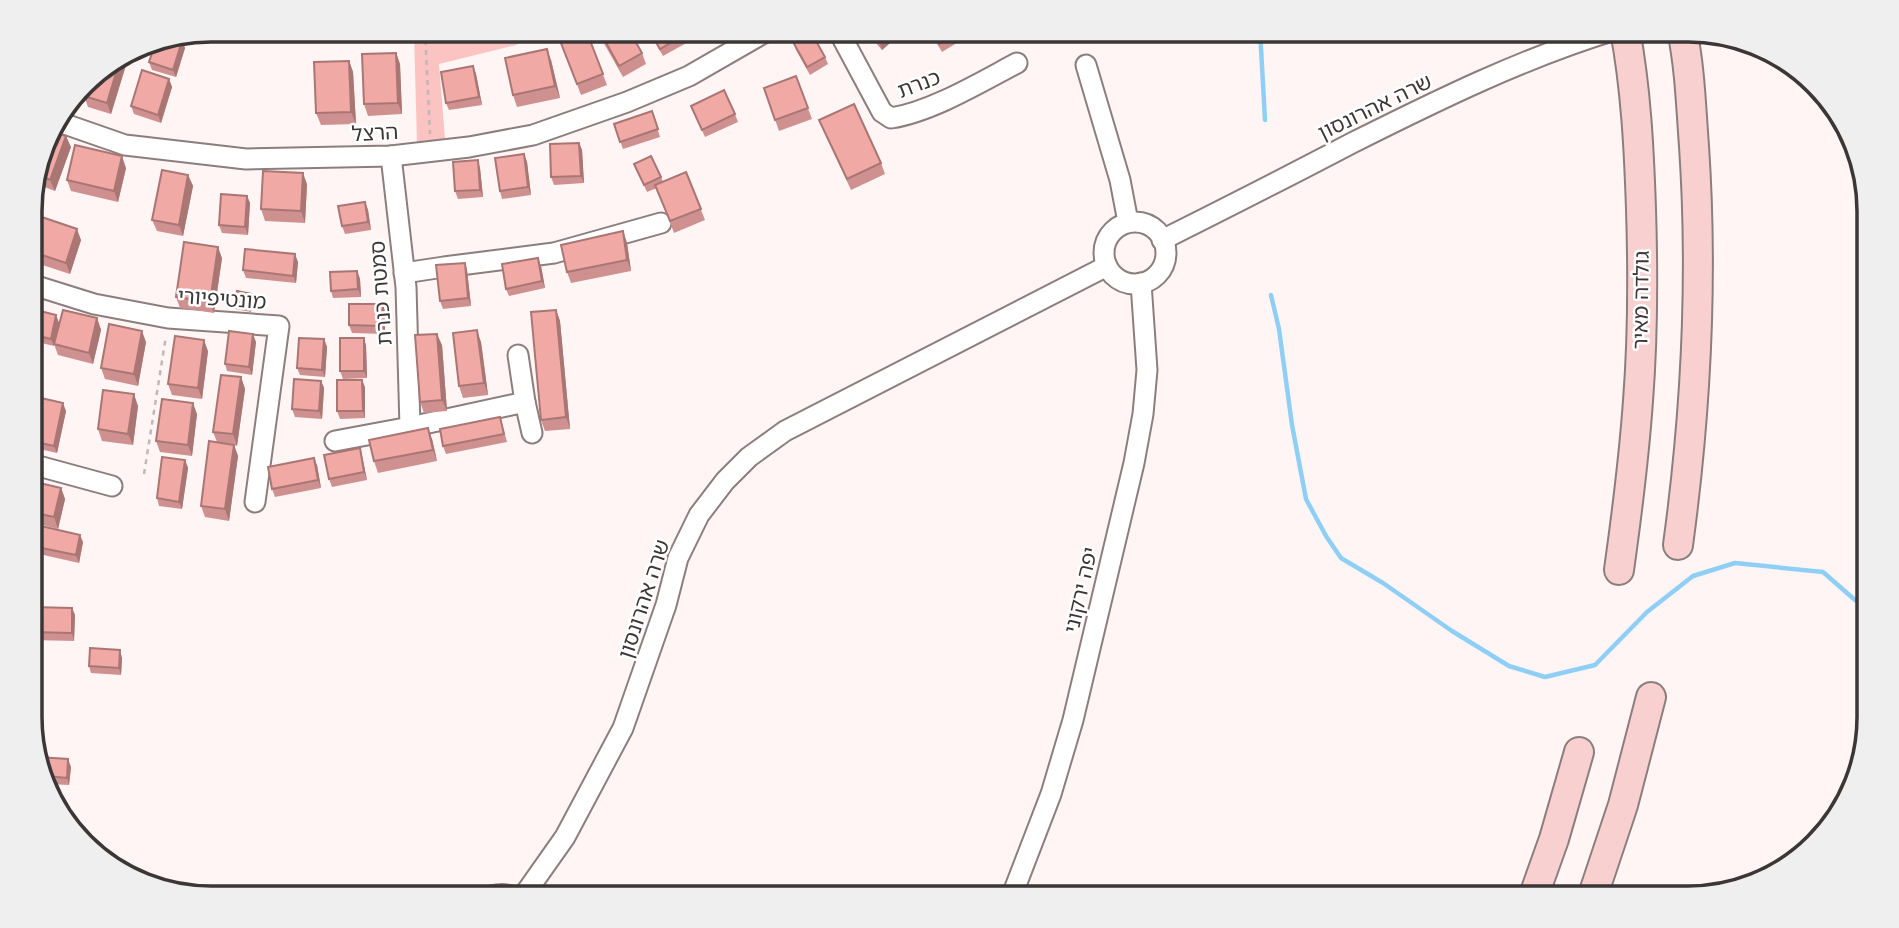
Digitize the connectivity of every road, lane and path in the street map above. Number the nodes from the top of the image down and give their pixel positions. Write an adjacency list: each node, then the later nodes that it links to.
1 (426, 42): 10 (path)
2 (748, 42): 10 (street, הרצל)
3 (844, 42): 7 (street, כנרת)
4 (1577, 42): 14 (street, שרה אהרונסון)
5 (1627, 42): 30 (main road, גולדה מאיר)
6 (1684, 42): 29 (main road)
7 (1017, 63)
8 (1086, 65): 12 (street)
9 (66, 124): 11 (street, הרצל)
10 (431, 151): 11 (street, הרצל)
11 (391, 156): 16 (street, סמטת כנרת)
12 (1128, 222): 14 (street); 15 (street)
13 (661, 223): 16 (street)
14 (1162, 240): 17 (street)
15 (1107, 266): 17 (street); 33 (street, שרה אהרונסון)
16 (404, 273): 22 (street, סמטת כנרת)
17 (1141, 283): 34 (street, יפה ירקוני)
18 (42, 288): 19 (street, מונטיפיורי)
19 (169, 317): 26 (path); 28 (street, מונטיפיורי)
20 (518, 355): 21 (street)
21 (525, 402): 22 (street); 23 (street)
22 (410, 427): 24 (street)
23 (532, 433)
24 (335, 440)
25 (42, 467): 27 (street)
26 (144, 474)
27 (111, 486)
28 (255, 502)
29 (1678, 545)
30 (1619, 569)
31 (1651, 697): 36 (main road)
32 (1579, 752): 35 (main road)
33 (531, 886)
34 (1016, 886)
35 (1537, 886)
36 (1596, 886)

